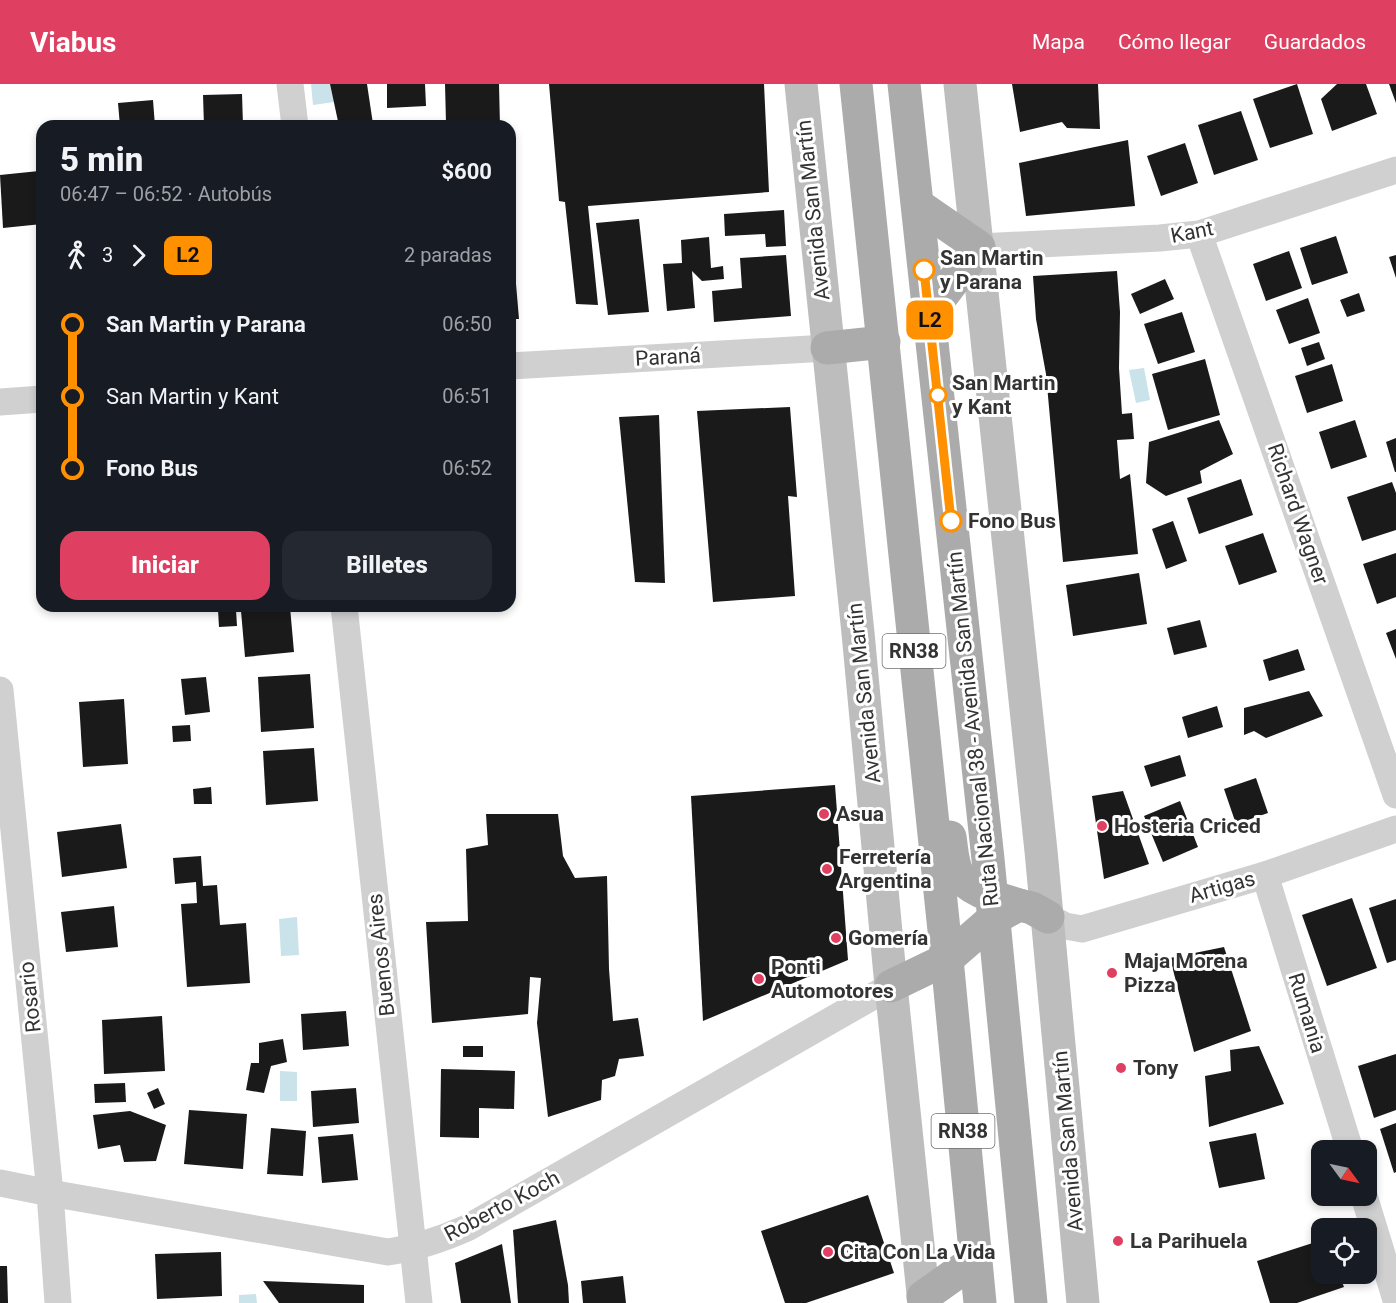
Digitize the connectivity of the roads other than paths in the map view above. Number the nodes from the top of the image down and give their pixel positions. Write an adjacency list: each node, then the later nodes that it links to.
1 (290, 84): 6 (street)
2 (801, 84): 13 (main road, Avenida San Martín)
3 (856, 84): 12 (main road, RN38)
4 (960, 84): 10 (main road, Avenida San Martín)
5 (907, 86): 8 (main road, Ruta Nacional 38 - Avenida San Martín / RN38)
6 (294, 120)
7 (1396, 170): 9 (street, Kant)
8 (918, 205): 10 (main road); 11 (main road, Ruta Nacional 38 - Avenida San Martín / RN38)
9 (1199, 234): 10 (street, Kant); 20 (street, Richard Wagner)
10 (979, 247): 11 (main road); 23 (main road, Avenida San Martín)
11 (929, 313): 23 (main road, Ruta Nacional 38 - Avenida San Martín / RN38)
12 (884, 342): 13 (main road); 19 (main road, RN38)
13 (827, 348): 14 (street, Paraná); 25 (main road, Avenida San Martín)
14 (516, 366)
15 (36, 399): 16 (street)
16 (0, 402)
17 (346, 612): 30 (street, Buenos Aires)
18 (0, 690): 28 (street, Rosario)
19 (920, 704): 23 (main road); 24 (main road, RN38)
20 (1396, 795)
21 (1396, 829): 22 (street, Artigas)
22 (1265, 875): 23 (street, Artigas); 26 (street, Rumania)
23 (1013, 909): 24 (main road); 37 (main road, Ruta Nacional 38 - Avenida San Martín / RN38); 38 (main road, Avenida San Martín)
24 (947, 959): 25 (main road); 31 (main road, RN38)
25 (891, 986): 30 (street, Roberto Koch); 33 (main road, Avenida San Martín)
26 (1347, 1140)
27 (0, 1183): 28 (street, Roberto Koch)
28 (50, 1193): 30 (street, Roberto Koch); 34 (street, Rosario)
29 (1367, 1206): 32 (street)
30 (412, 1248): 35 (street, Buenos Aires)
31 (975, 1260): 33 (main road); 36 (main road, RN38)
32 (1396, 1300)
33 (920, 1301)
34 (58, 1303)
35 (419, 1303)
36 (980, 1303)
37 (1031, 1303)
38 (1083, 1303)

